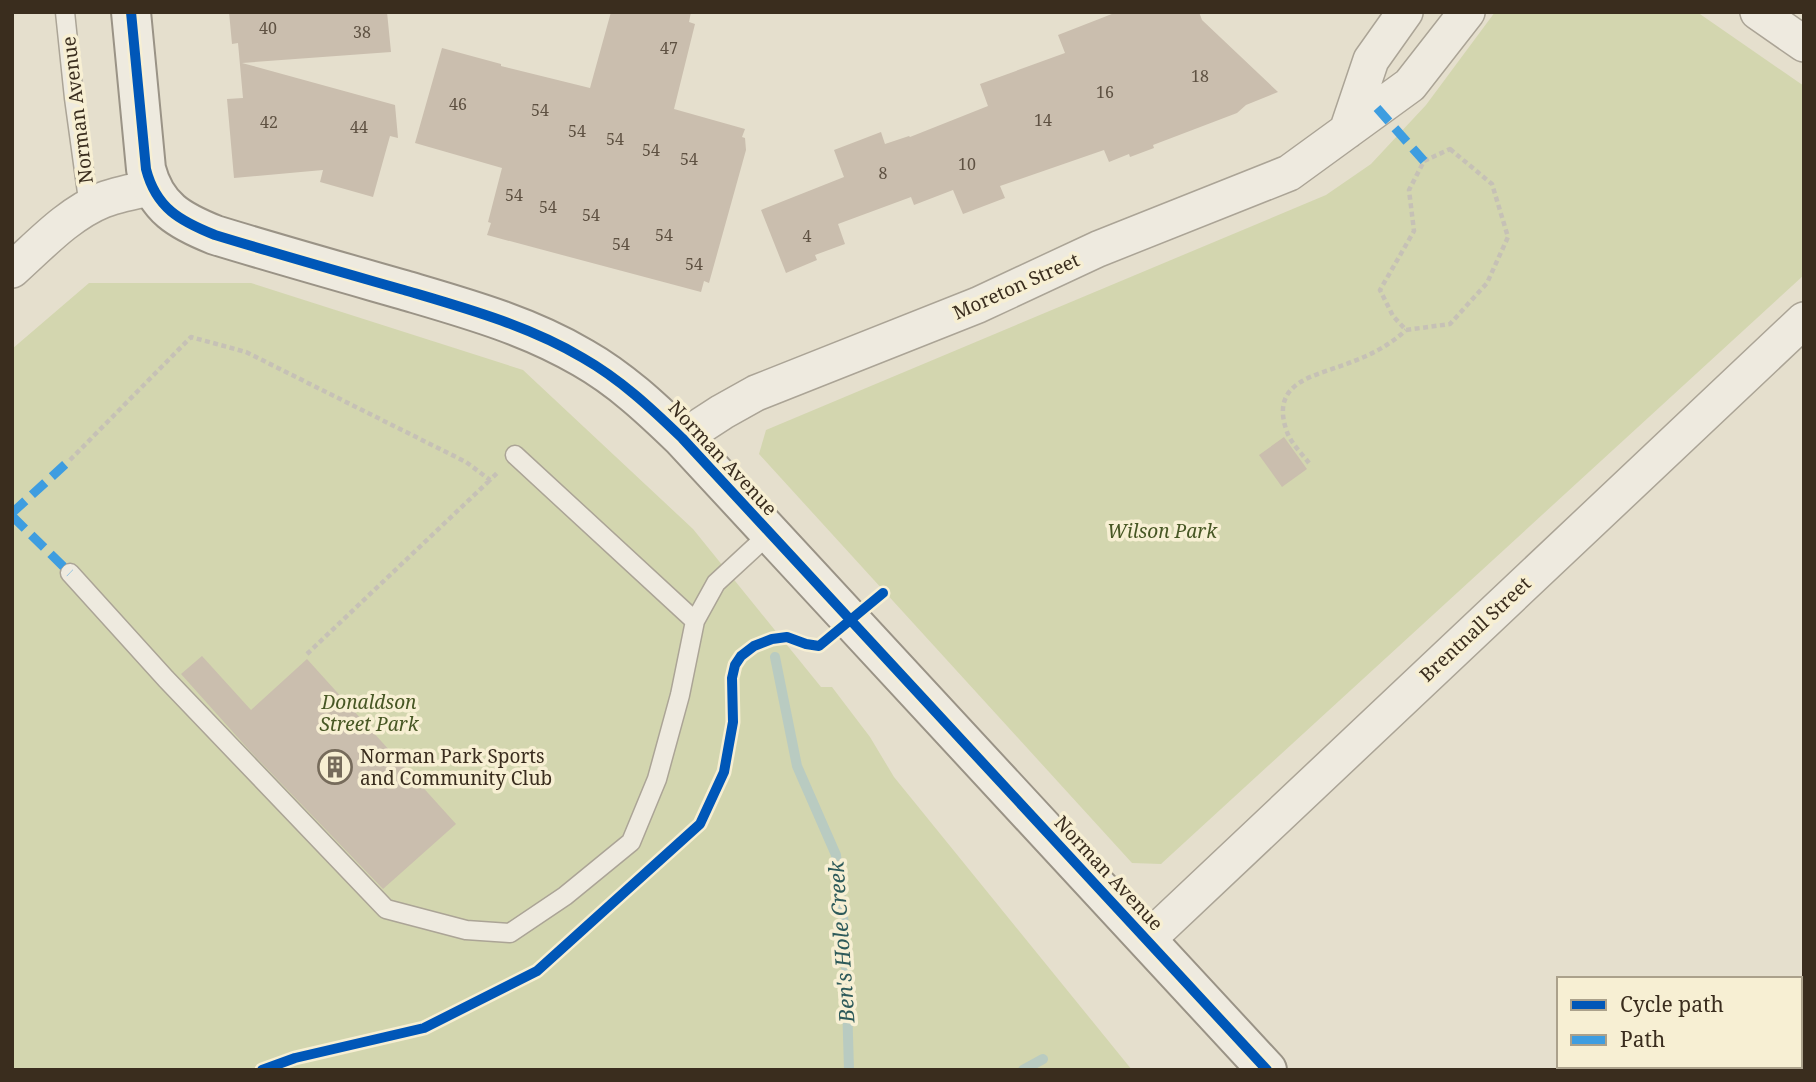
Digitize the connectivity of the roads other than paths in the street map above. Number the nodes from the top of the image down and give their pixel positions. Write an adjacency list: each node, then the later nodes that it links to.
1 (65, 12): 9 (lane, Norman Avenue)
2 (131, 12): 8 (street)
3 (1405, 12): 7 (street)
4 (1467, 12): 7 (street, Moreton Street)
5 (1758, 12): 6 (street)
6 (1804, 44)
7 (1347, 131): 12 (street, Moreton Street)
8 (151, 188): 9 (street); 12 (street, Norman Avenue)
9 (89, 207): 10 (street)
10 (12, 270)
11 (1804, 320): 17 (street, Brentnall Street)
12 (682, 438): 14 (street, Norman Avenue)
13 (516, 455): 16 (lane)
14 (769, 534): 16 (lane); 17 (street, Norman Avenue)
15 (71, 573): 16 (lane)
16 (695, 621)
17 (1147, 940): 18 (street, Norman Avenue)
18 (1266, 1070)

